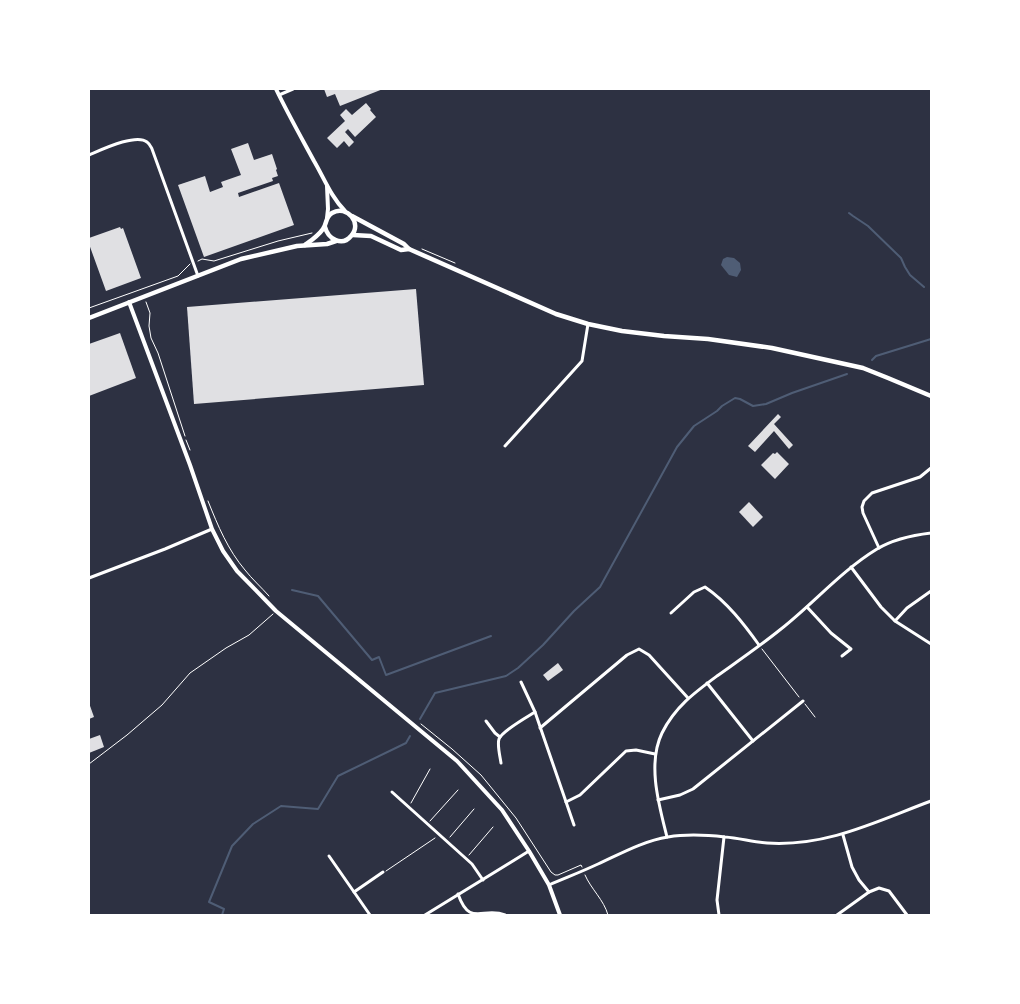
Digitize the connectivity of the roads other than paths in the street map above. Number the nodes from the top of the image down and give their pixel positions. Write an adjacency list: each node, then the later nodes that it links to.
1 (276, 89): 3 (street)
2 (293, 89): 3 (street)
3 (279, 95): 5 (street)
4 (89, 155): 14 (street)
5 (326, 186): 6 (street); 8 (street)
6 (345, 211): 7 (main road); 8 (main road)
7 (352, 216): 10 (main road); 13 (main road)
8 (327, 218): 9 (main road)
9 (325, 227): 11 (main road); 12 (main road)
10 (353, 234): 11 (main road); 13 (main road)
11 (336, 241): 12 (main road)
12 (304, 245): 14 (main road)
13 (410, 249): 17 (main road)
14 (198, 276): 15 (main road)
15 (129, 302): 16 (main road); 21 (street)
16 (89, 318)
17 (588, 324): 18 (main road); 19 (street)
18 (931, 396)
19 (505, 446)
20 (931, 468): 23 (street)
21 (212, 529): 25 (street); 52 (street)
22 (931, 533): 23 (street)
23 (879, 548): 24 (street)
24 (851, 567): 27 (street); 29 (street)
25 (89, 578)
26 (931, 591): 29 (street)
27 (807, 606): 31 (street); 32 (street)
28 (671, 613): 31 (street)
29 (895, 621): 30 (street)
30 (931, 644)
31 (759, 645): 34 (street)
32 (842, 656)
33 (521, 682): 37 (street)
34 (707, 683): 35 (street); 41 (street)
35 (688, 698): 39 (street); 42 (street)
36 (802, 701): 41 (street)
37 (535, 712): 39 (street); 40 (street)
38 (486, 721): 40 (street)
39 (540, 728): 47 (street)
40 (500, 737): 43 (street)
41 (753, 741): 45 (street)
42 (656, 754): 45 (street); 47 (street)
43 (501, 763)
44 (392, 792): 55 (street)
45 (658, 800): 51 (street)
46 (931, 801): 49 (street)
47 (566, 802): 48 (street)
48 (574, 825)
49 (843, 835): 50 (street); 58 (street)
50 (724, 836): 51 (street); 64 (street)
51 (667, 837): 56 (street)
52 (529, 851): 55 (street); 56 (street)
53 (329, 856): 57 (street)
54 (383, 872): 57 (street)
55 (483, 880): 59 (street)
56 (549, 885): 63 (street)
57 (354, 892): 60 (street)
58 (869, 892): 65 (street); 66 (street)
59 (458, 894): 61 (street); 62 (street)
60 (370, 915)
61 (425, 915)
62 (505, 915)
63 (560, 915)
64 (718, 915)
65 (836, 915)
66 (907, 915)

